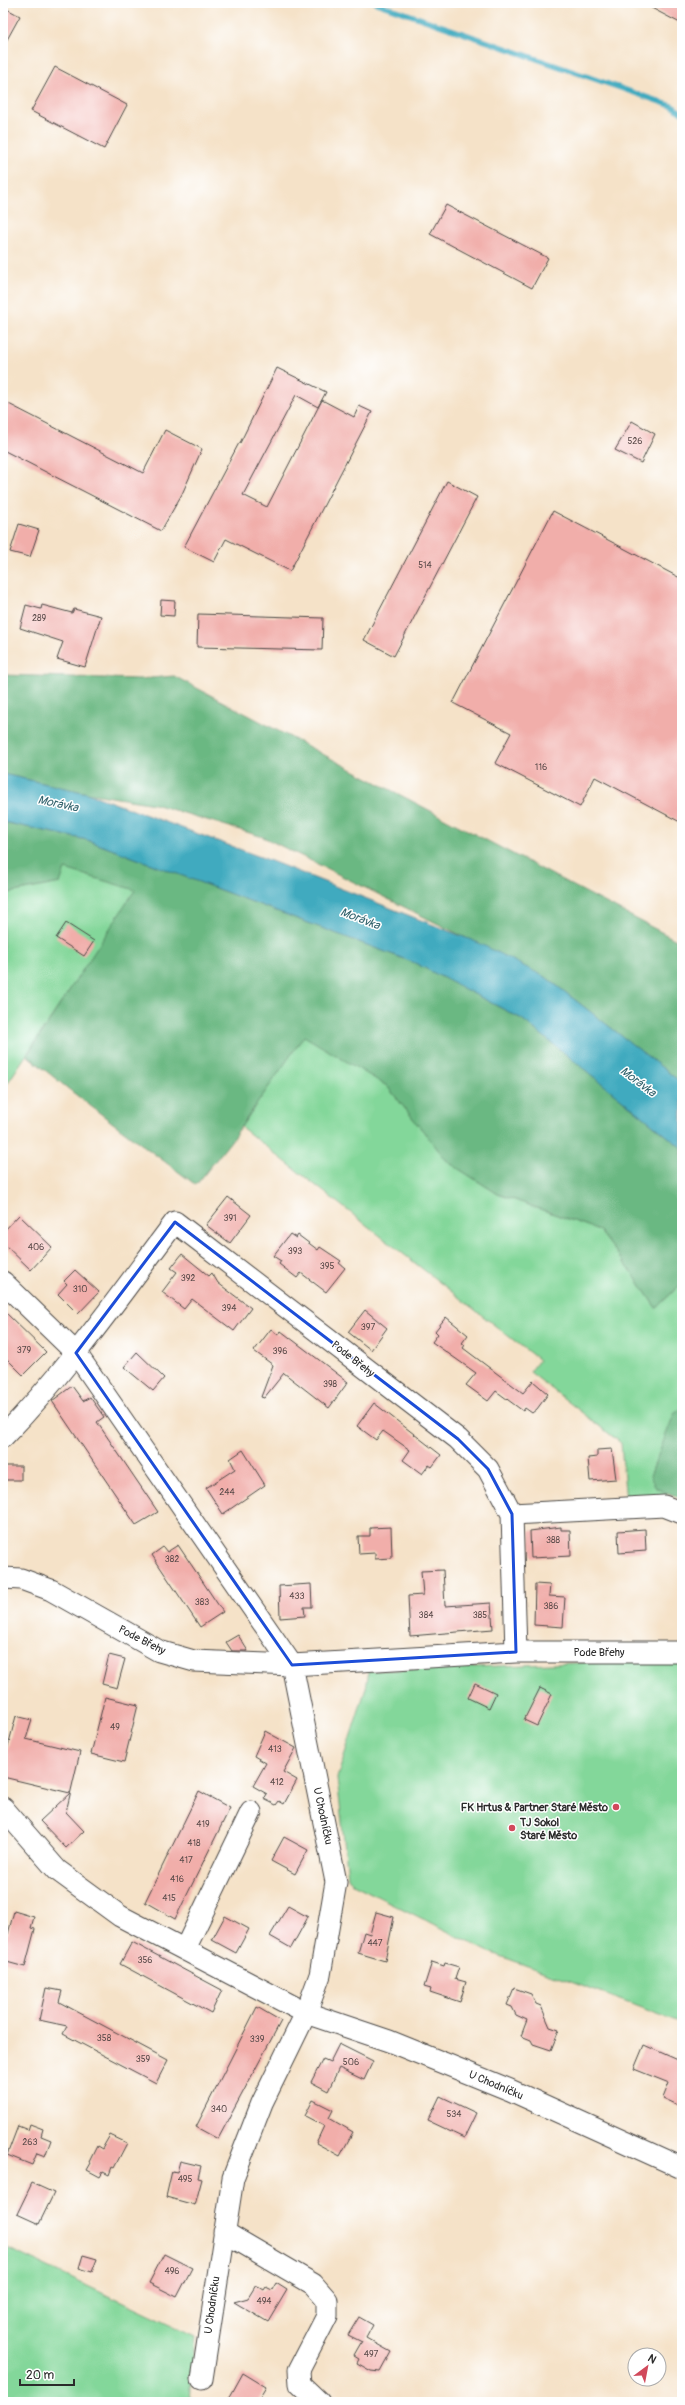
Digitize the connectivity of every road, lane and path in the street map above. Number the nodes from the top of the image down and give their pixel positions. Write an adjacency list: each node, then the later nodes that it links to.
1 (3, 1282): 2 (street)
2 (76, 1353): 3 (street); 5 (street, Pode Břehy); 9 (street)
3 (3, 1437)
4 (682, 1513): 5 (street)
5 (512, 1514): 7 (street, Pode Břehy)
6 (3, 1578): 9 (street, Pode Břehy)
7 (516, 1652): 8 (street, Pode Břehy); 9 (street, Pode Břehy)
8 (682, 1652)
9 (292, 1664): 13 (street, U Chodníčku)
10 (3, 1808): 12 (street, U Chodníčku)
11 (251, 1812): 12 (street)
12 (185, 1950): 13 (street, U Chodníčku)
13 (306, 2013): 14 (street, U Chodníčku); 15 (street, U Chodníčku)
14 (682, 2168)
15 (224, 2232): 16 (street, U Chodníčku); 17 (street)
16 (202, 2379)
17 (319, 2402)

